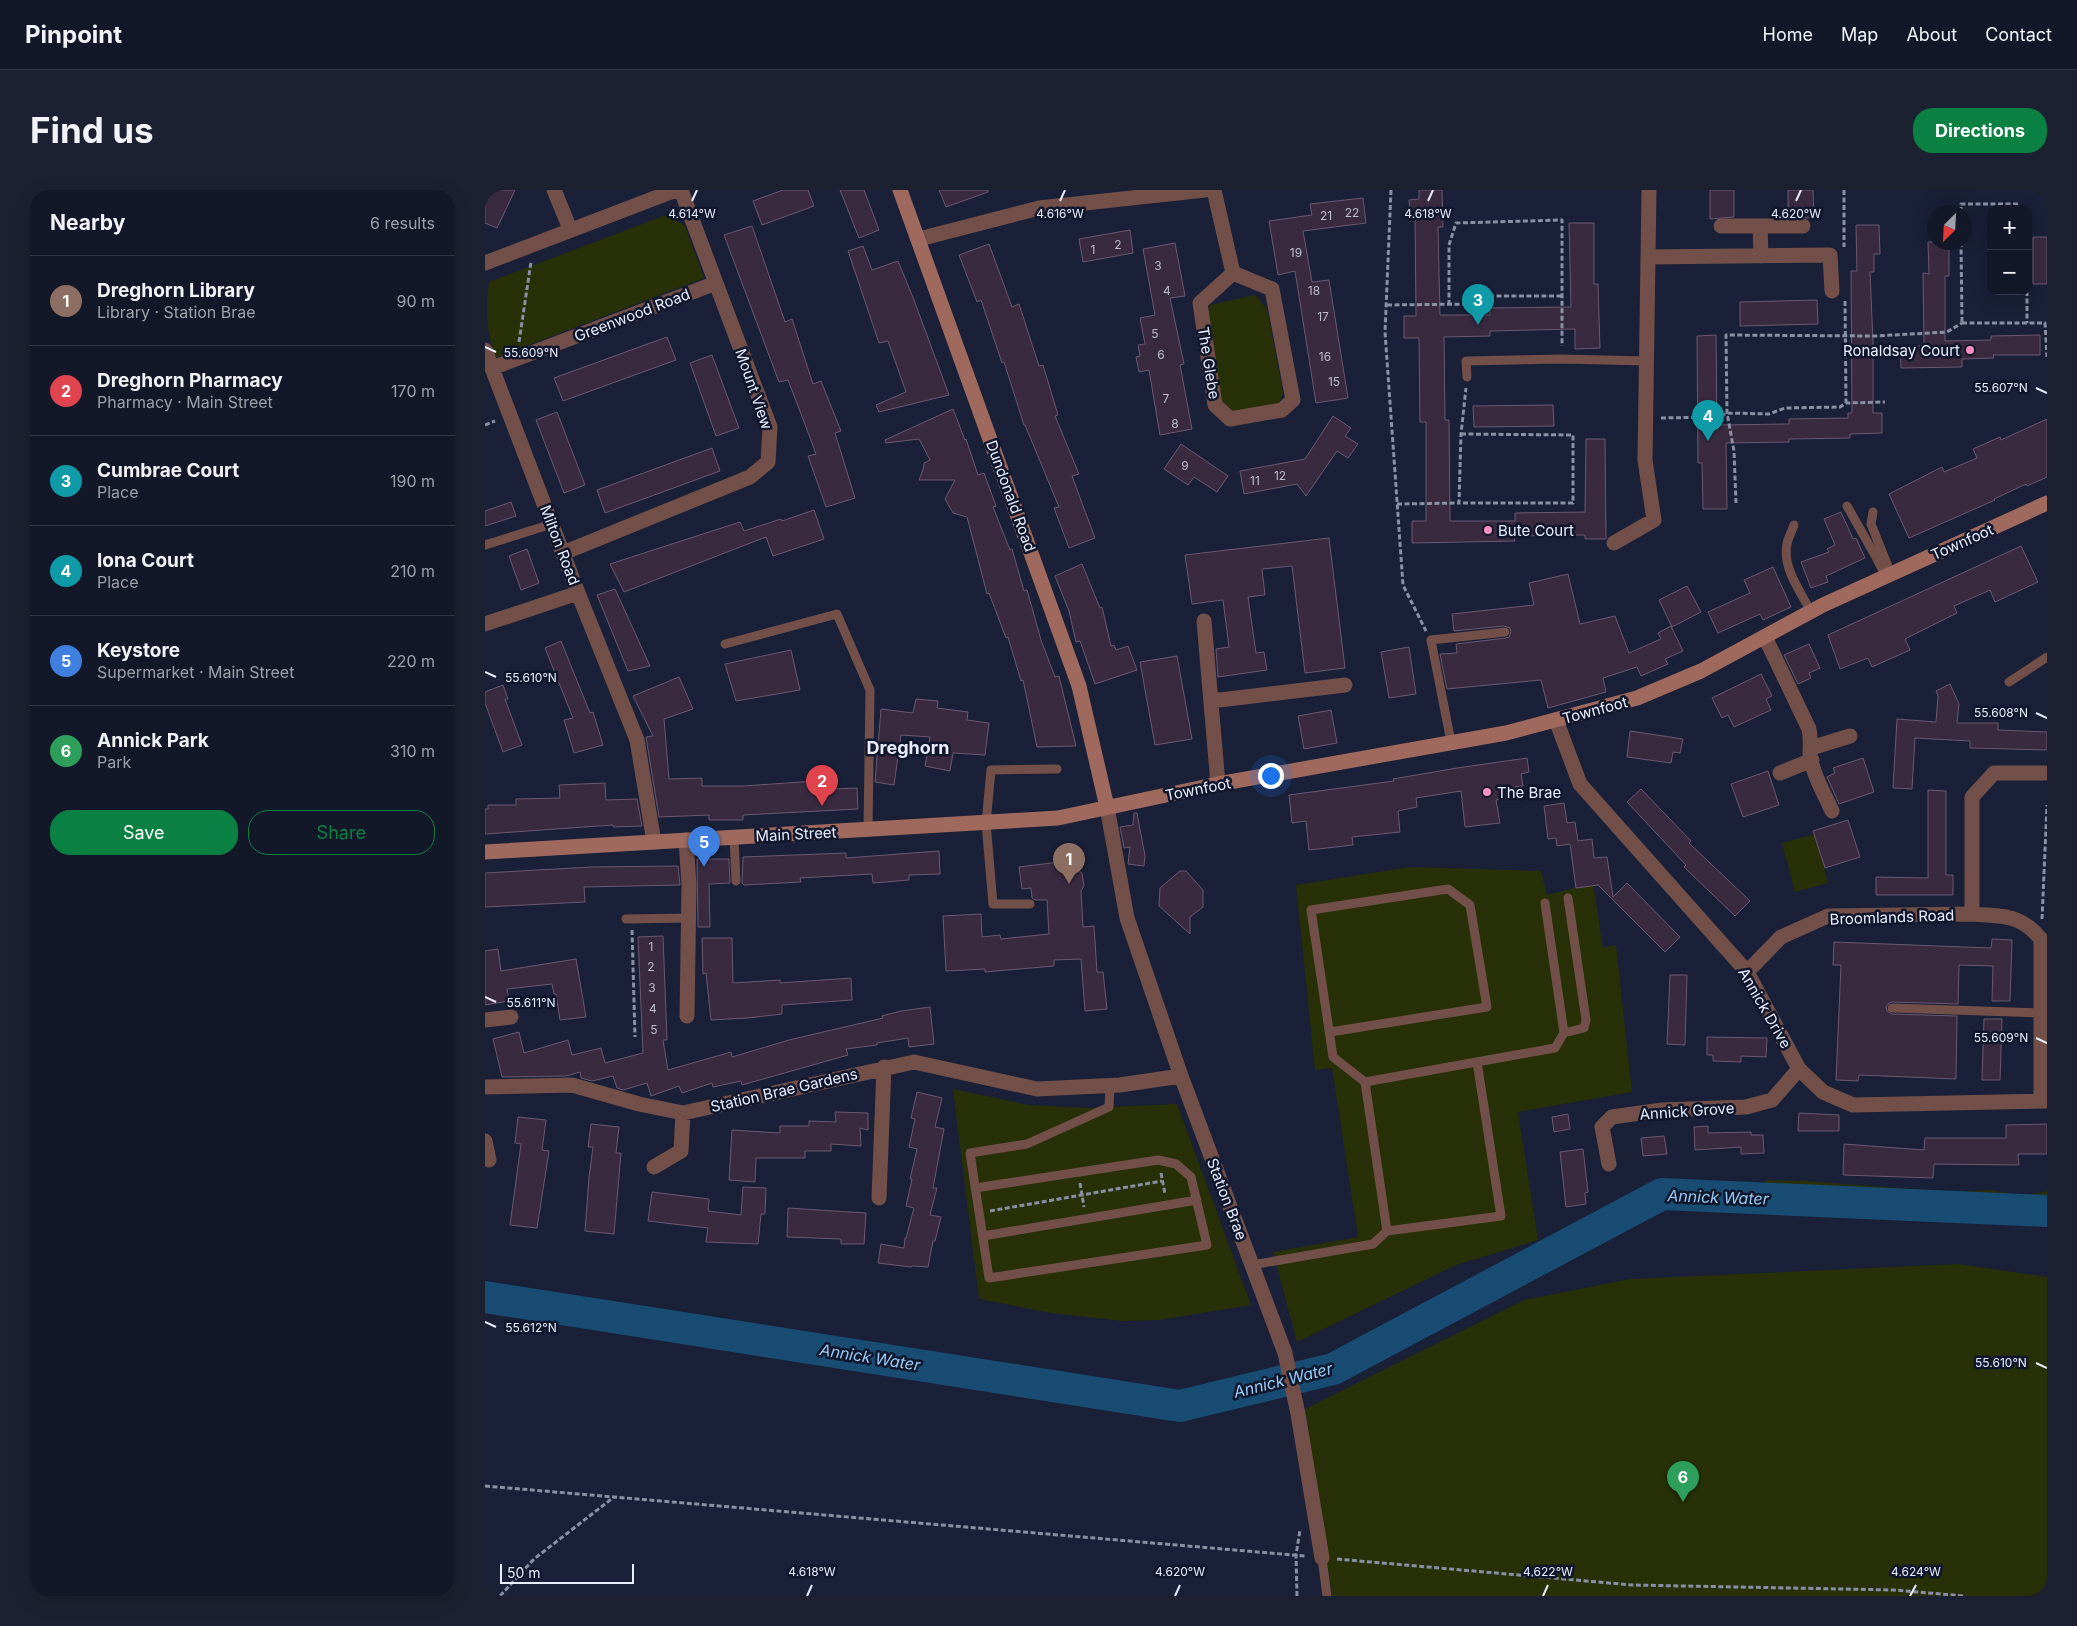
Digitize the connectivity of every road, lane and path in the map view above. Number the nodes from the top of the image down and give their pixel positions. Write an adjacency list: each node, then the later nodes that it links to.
1 (554, 190): 14 (street)
2 (676, 190): 14 (street)
3 (681, 190): 22 (street, Mount View)
4 (900, 190): 15 (main road, Dundonald Road)
5 (1205, 190): 15 (street)
6 (1214, 190): 21 (street)
7 (1391, 190): 26 (path)
8 (1649, 190): 19 (street)
9 (1961, 205): 10 (path)
10 (2018, 205)
11 (1721, 226): 12 (street)
12 (1760, 226): 13 (street); 18 (street)
13 (1803, 226)
14 (570, 230): 16 (street)
15 (919, 239): 76 (main road, Dundonald Road)
16 (533, 244): 20 (street); 33 (path)
17 (1961, 250): 28 (path)
18 (1761, 256): 19 (street); 23 (street)
19 (1648, 257): 35 (street)
20 (485, 263)
21 (1233, 273): 21 (street, The Glebe)
22 (716, 282): 33 (street, Greenwood Road); 53 (street, Mount View)
23 (1832, 291)
24 (2027, 295): 29 (path)
25 (1563, 296): 27 (path); 27 (path); 34 (path)
26 (1387, 305): 27 (path); 45 (path)
27 (1451, 305)
28 (1961, 323): 29 (path); 30 (path)
29 (2027, 323): 32 (path)
30 (1845, 337): 39 (path); 40 (path)
31 (485, 350): 36 (street, Milton Road)
32 (2047, 357)
33 (516, 359): 36 (street, Greenwood Road)
34 (1562, 359): 35 (lane); 37 (lane)
35 (1647, 361): 41 (street)
36 (492, 368): 49 (street, Milton Road)
37 (1467, 377): 42 (path)
38 (1885, 402): 39 (path)
39 (1846, 403): 40 (path)
40 (1727, 413): 41 (path); 44 (path)
41 (1646, 418): 51 (street)
42 (1461, 434): 43 (path); 43 (path)
43 (1459, 503): 45 (path)
44 (1736, 503)
45 (1397, 504): 61 (path)
46 (1847, 506): 54 (lane)
47 (2045, 508): 54 (main road, Townfoot)
48 (1873, 512): 54 (lane)
49 (552, 524): 52 (lane); 53 (street, Milton Road)
50 (1794, 525): 56 (lane)
51 (1614, 543)
52 (485, 544)
53 (563, 552): 55 (street, Milton Road)
54 (1888, 576): 56 (main road, Townfoot)
55 (578, 593): 58 (street); 82 (street, Milton Road)
56 (1811, 612): 60 (main road, Townfoot)
57 (1204, 621): 66 (street)
58 (485, 624)
59 (1505, 632): 61 (lane)
60 (1765, 636): 67 (main road, Townfoot); 70 (street)
61 (1431, 640): 69 (lane)
62 (725, 644): 79 (lane)
63 (2047, 657): 64 (lane)
64 (2009, 682)
65 (1345, 685): 66 (street)
66 (1211, 701): 74 (street)
67 (1556, 720): 69 (main road, Townfoot); 92 (street, Annick Drive)
68 (1850, 736): 70 (street)
69 (1451, 742): 74 (main road, Townfoot)
70 (1811, 754): 72 (street); 77 (street)
71 (1057, 769): 78 (lane)
72 (1780, 773)
73 (2047, 773): 88 (street, Broomlands Road)
74 (1218, 784): 76 (main road, Townfoot)
75 (2047, 805): 91 (path)
76 (1107, 807): 78 (main road, Main Street); 104 (street, Station Brae)
77 (1832, 811)
78 (986, 823): 79 (main road, Main Street); 87 (lane)
79 (868, 830): 80 (main road, Main Street)
80 (734, 838): 81 (main road, Main Street); 84 (lane)
81 (686, 840): 82 (main road, Main Street); 89 (street)
82 (655, 842): 83 (main road, Main Street)
83 (485, 852)
84 (736, 881)
85 (1569, 898): 99 (lane)
86 (1545, 903): 99 (lane)
87 (1030, 904)
88 (1972, 914): 91 (street); 92 (street, Broomlands Road)
89 (688, 918): 90 (lane); 95 (street)
90 (629, 919): 100 (path)
91 (2041, 939): 94 (street)
92 (1747, 972): 103 (street, Annick Drive)
93 (1892, 1008): 94 (lane)
94 (2041, 1013): 108 (street)
95 (687, 1016)
96 (511, 1017): 97 (street)
97 (485, 1020)
98 (1330, 1032): 98 (lane); 105 (lane)
99 (1564, 1033): 101 (lane)
100 (635, 1037)
101 (1477, 1062): 105 (lane); 124 (lane)
102 (885, 1067): 106 (street, Station Brae Gardens); 109 (street, Station Brae Gardens); 119 (street)
103 (1799, 1069): 108 (street, Annick Drive); 113 (street, Annick Grove)
104 (1181, 1076): 106 (street, Station Brae Gardens); 126 (street, Station Brae)
105 (1365, 1082): 124 (lane)
106 (1110, 1086): 117 (lane)
107 (485, 1087): 109 (street, Station Brae Gardens)
108 (2044, 1101)
109 (683, 1113): 114 (street)
110 (485, 1141): 111 (street)
111 (489, 1160)
112 (1158, 1160): 115 (lane); 116 (path); 120 (lane)
113 (1609, 1164)
114 (654, 1167)
115 (1078, 1173): 117 (lane); 118 (path)
116 (1162, 1181): 118 (path); 121 (path)
117 (975, 1188): 122 (lane)
118 (1082, 1195): 122 (path); 123 (path)
119 (879, 1198)
120 (1197, 1200): 121 (lane); 125 (lane)
121 (1167, 1205): 123 (lane)
122 (979, 1213): 125 (lane)
123 (1086, 1218): 125 (lane)
124 (1387, 1231): 126 (lane)
125 (983, 1236)
126 (1252, 1265): 131 (street, Station Brae)
127 (485, 1486): 128 (path)
128 (614, 1497): 130 (path); 132 (path)
129 (1301, 1525): 130 (path)
130 (1296, 1555): 131 (path); 133 (path)
131 (1322, 1558): 134 (lane, Station Brae); 135 (path)
132 (501, 1596)
133 (1297, 1596)
134 (1327, 1596)
135 (1965, 1596)

